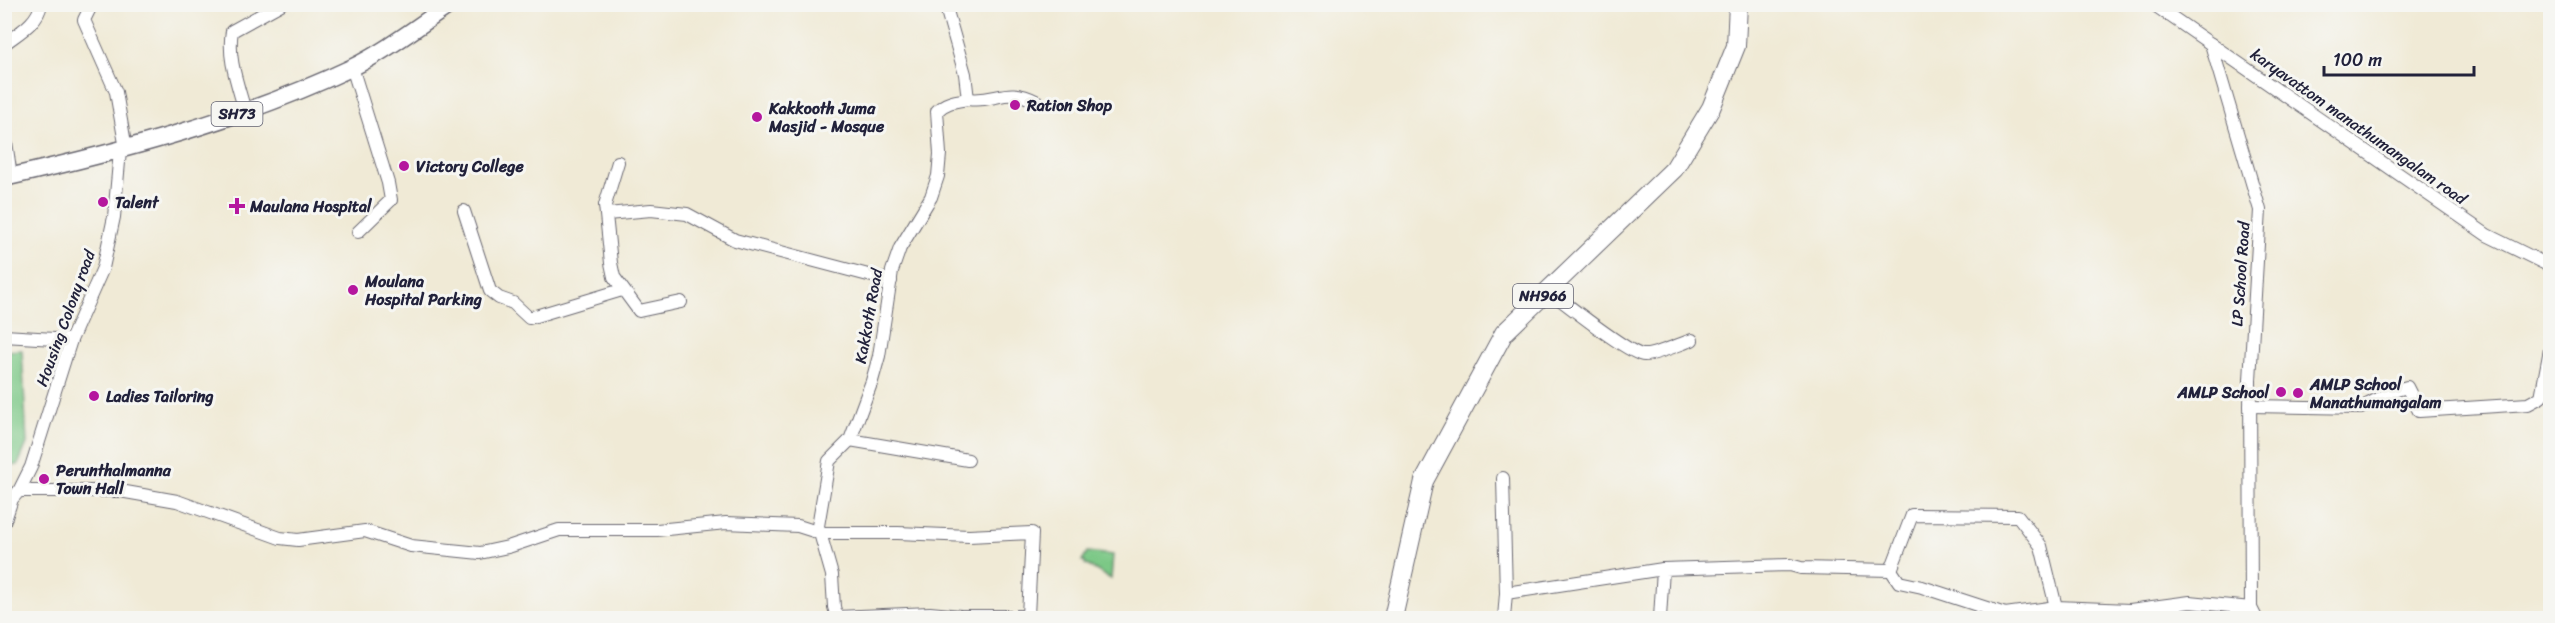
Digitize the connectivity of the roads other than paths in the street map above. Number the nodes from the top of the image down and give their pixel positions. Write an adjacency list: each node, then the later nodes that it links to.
1 (41, 4): 8 (street)
2 (92, 4): 15 (street, Housing Colony road)
3 (281, 4): 13 (street)
4 (451, 4): 10 (main road, SH73)
5 (945, 4): 11 (street)
6 (1738, 4): 24 (highway, NH966)
7 (2153, 4): 9 (street, karyavattom manathumangalam road)
8 (4, 44)
9 (2211, 44): 21 (street, karyavattom manathumangalam road); 30 (street, LP School Road)
10 (352, 67): 13 (main road, SH73); 20 (street)
11 (968, 99): 12 (street, Kakkoth Road); 22 (street, Kakkoth Road)
12 (1038, 102)
13 (245, 111): 15 (main road, SH73)
14 (4, 128): 17 (street)
15 (123, 150): 17 (main road, SH73); 27 (street, Housing Colony road)
16 (618, 162): 19 (street)
17 (8, 177)
18 (464, 211): 23 (street)
19 (608, 214): 22 (street); 23 (street)
20 (358, 231)
21 (2550, 266)
22 (891, 281): 31 (street, Kakkoth Road)
23 (622, 290): 25 (street)
24 (1549, 291): 28 (street); 45 (highway, NH966)
25 (681, 302)
26 (4, 336): 27 (street)
27 (71, 340): 34 (street, Housing Colony road)
28 (1692, 340)
29 (2550, 349): 30 (street)
30 (2250, 406): 41 (street, LP School Road)
31 (850, 440): 32 (street); 36 (street, Kakkoth Road)
32 (968, 460)
33 (1503, 478): 39 (street)
34 (19, 491): 35 (street, Housing Colony road); 36 (street)
35 (4, 523)
36 (820, 533): 43 (street); 44 (street, Kakkoth Road)
37 (1663, 569): 38 (street); 39 (street); 47 (street)
38 (1892, 570): 40 (street); 40 (street)
39 (1506, 593): 46 (street)
40 (2056, 607): 41 (street)
41 (2253, 613)
42 (961, 617): 43 (street, Kakkoth Road); 44 (street, Kakkoth Road)
43 (1030, 617)
44 (837, 618)
45 (1393, 618)
46 (1504, 618)
47 (1660, 618)

